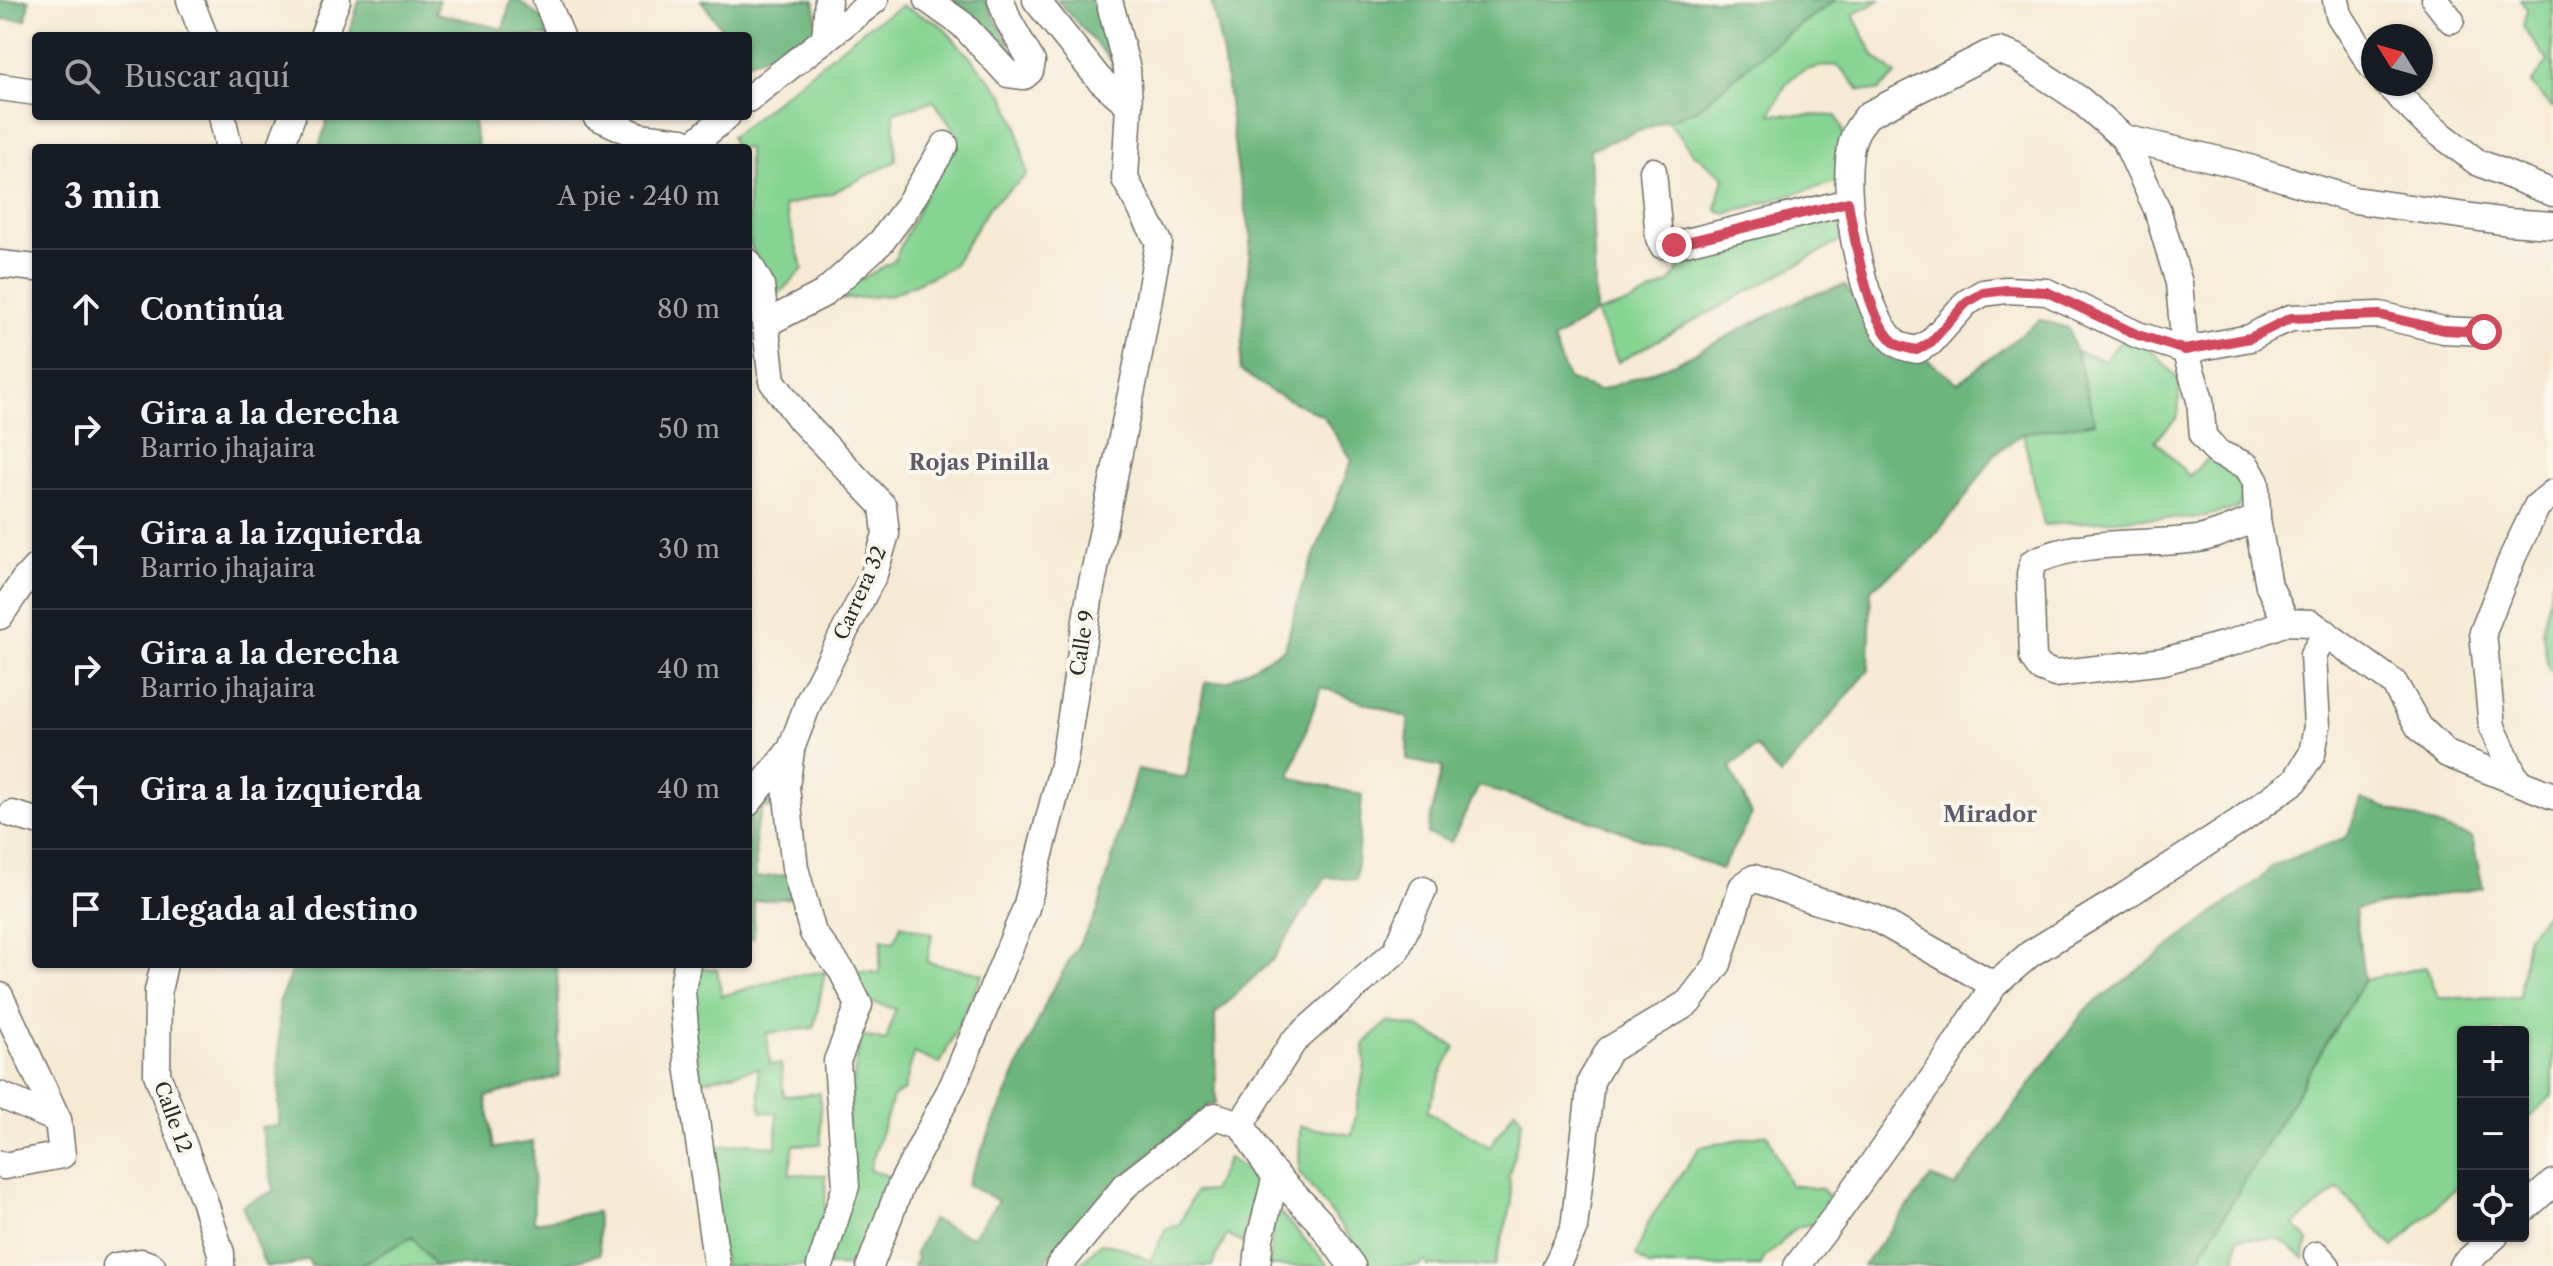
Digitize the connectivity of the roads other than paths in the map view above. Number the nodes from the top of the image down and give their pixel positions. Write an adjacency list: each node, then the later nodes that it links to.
1 (190, 0): 11 (street)
2 (337, 0): 12 (street)
3 (546, 0): 13 (street)
4 (828, 0): 14 (street)
5 (875, 0): 14 (street)
6 (928, 0): 7 (street)
7 (1001, 0)
8 (1036, 0): 20 (street)
9 (1109, 0): 20 (street, Calle 9)
10 (2336, 0): 15 (street)
11 (202, 32)
12 (325, 32)
13 (559, 32)
14 (825, 39): 18 (street)
15 (2361, 49)
16 (0, 87): 17 (street)
17 (32, 91)
18 (752, 96)
19 (2399, 96): 32 (street)
20 (1129, 105): 69 (street, Calle 9)
21 (223, 120): 26 (street)
22 (290, 120): 27 (street)
23 (605, 120): 28 (street)
24 (722, 120): 29 (street)
25 (2124, 138): 33 (street); 34 (street); 40 (street)
26 (228, 144)
27 (282, 144)
28 (687, 144)
29 (695, 144)
30 (945, 145): 38 (street)
31 (1653, 171): 33 (street)
32 (2553, 193)
33 (1848, 202): 40 (street)
34 (2553, 225)
35 (0, 264): 36 (street)
36 (32, 268)
37 (752, 269): 38 (street, Carrera 32)
38 (765, 324): 47 (street, Carrera 32)
39 (2484, 332): 40 (street)
40 (2185, 350): 42 (street)
41 (2553, 493): 48 (street)
42 (2257, 519): 45 (street); 45 (street)
43 (32, 572): 44 (street)
44 (0, 616)
45 (2286, 622): 46 (street)
46 (2326, 633): 48 (street); 54 (street)
47 (791, 749): 50 (street, Carrera 32); 68 (street)
48 (2517, 782): 49 (street)
49 (2553, 796)
50 (752, 798)
51 (1423, 890): 58 (street)
52 (163, 968): 66 (street, Calle 12)
53 (686, 968): 67 (street)
54 (1994, 985): 73 (street); 74 (street)
55 (0, 996): 57 (street)
56 (0, 1095): 57 (street)
57 (58, 1120): 59 (street)
58 (1241, 1124): 60 (street); 70 (street)
59 (0, 1164)
60 (1276, 1176): 71 (street); 72 (street)
61 (2553, 1183): 62 (street)
62 (2529, 1205)
63 (2488, 1242): 75 (street)
64 (116, 1266): 65 (street)
65 (152, 1266)
66 (221, 1266)
67 (717, 1266)
68 (820, 1266)
69 (870, 1266)
70 (1059, 1266)
71 (1257, 1266)
72 (1352, 1266)
73 (1556, 1266)
74 (1797, 1266)
75 (2462, 1266)

